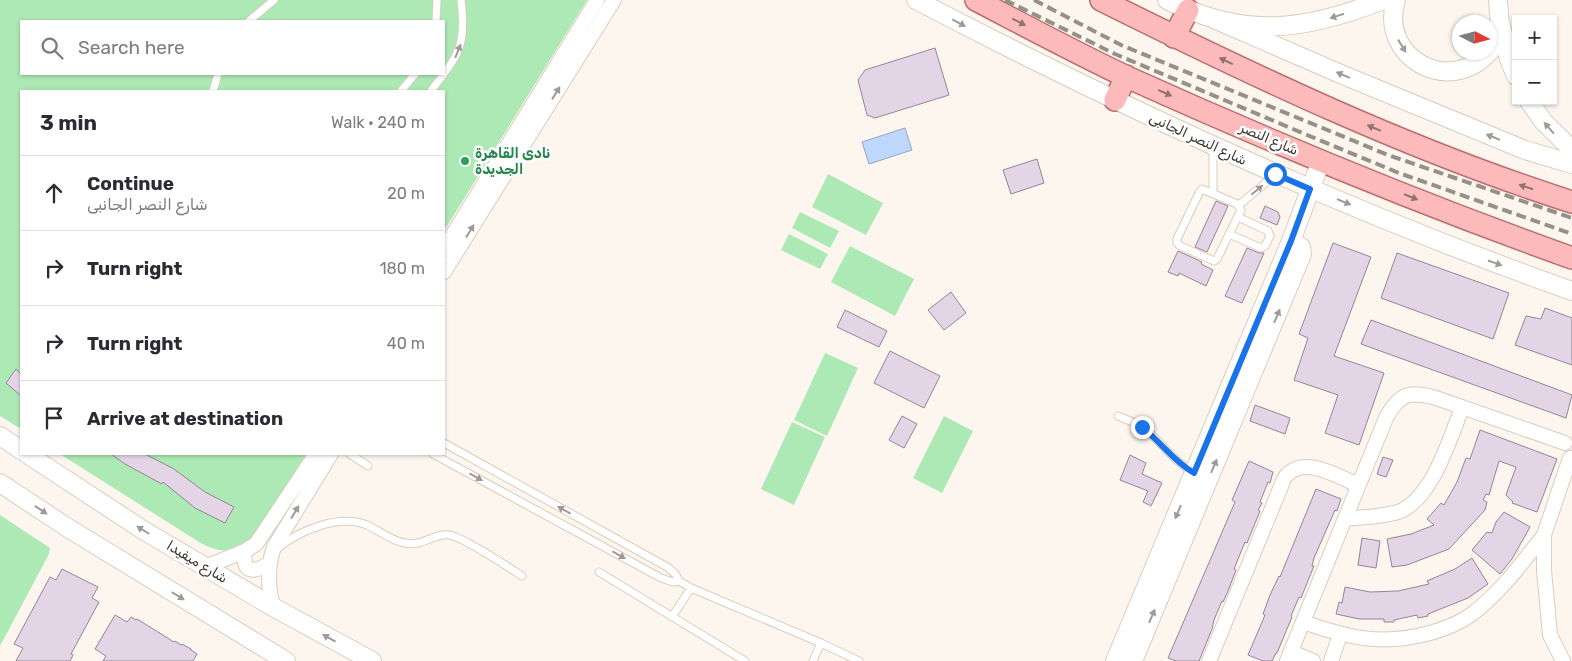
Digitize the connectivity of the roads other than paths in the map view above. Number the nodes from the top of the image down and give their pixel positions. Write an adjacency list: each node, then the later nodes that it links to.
1 (274, 0): 14 (lane)
2 (437, 0): 15 (lane)
3 (462, 0): 22 (lane, one-way to 3)
4 (597, 0): 44 (street)
5 (614, 0): 46 (street, one-way to 5)
6 (916, 0): 30 (street, شارع النصر الجانبى, one-way to 30)
7 (976, 0): 26 (main road, شارع النصر, one-way to 26)
8 (1101, 0): 18 (main road)
9 (1167, 0): 13 (street)
10 (1383, 0): 16 (street, one-way to 16)
11 (1396, 0): 20 (street, one-way to 20)
12 (1498, 0): 17 (street)
13 (1188, 10): 16 (street); 18 (main road)
14 (250, 20)
15 (436, 20)
16 (1214, 20): 35 (street, one-way to 16)
17 (1501, 25): 19 (street); 21 (street)
18 (1174, 37): 39 (main road, one-way to 18)
19 (1497, 37)
20 (1480, 60)
21 (1512, 65)
22 (445, 72)
23 (218, 75): 27 (lane)
24 (414, 75): 28 (lane)
25 (443, 75): 29 (lane, one-way to 25)
26 (1126, 76): 30 (main road); 34 (main road, شارع النصر, one-way to 34)
27 (214, 90)
28 (402, 90)
29 (432, 90)
30 (1114, 100): 32 (street, شارع النصر الجانبى)
31 (1532, 105): 33 (street, one-way to 31)
32 (1213, 145): 36 (street, شارع النصر الجانبى); 38 (lane)
33 (1572, 150)
34 (1321, 161): 37 (street); 45 (main road, شارع النصر, one-way to 45)
35 (1572, 164)
36 (1275, 174): 37 (street, شارع النصر الجانبى); 40 (lane, one-way to 36)
37 (1310, 189): 43 (street); 47 (street, شارع النصر الجانبى, one-way to 47)
38 (1213, 193): 40 (lane); 42 (lane)
39 (1572, 202)
40 (1239, 205): 41 (lane)
41 (1238, 217): 42 (lane); 42 (lane)
42 (1229, 234)
43 (1291, 241): 61 (street); 86 (street, one-way to 43)
44 (445, 247)
45 (1572, 258)
46 (445, 270)
47 (1572, 290)
48 (1462, 408): 51 (street); 63 (street); 64 (street)
49 (1118, 416): 61 (lane)
50 (0, 436): 53 (street)
51 (1568, 440): 59 (street)
52 (445, 444): 71 (lane, one-way to 52)
53 (20, 449)
54 (29, 455): 68 (street, شارع ميفيدا, one-way to 54)
55 (315, 455): 66 (street)
56 (330, 455): 67 (street, one-way to 56)
57 (352, 455): 60 (lane)
58 (435, 455): 71 (lane, one-way to 71)
59 (1571, 459): 65 (street)
60 (368, 466)
61 (1194, 473): 85 (street, one-way to 85)
62 (0, 483): 80 (street, one-way to 80)
63 (1358, 485): 64 (street); 87 (street)
64 (1345, 519): 75 (street)
65 (1544, 535): 76 (street); 90 (street)
66 (245, 551): 67 (street); 68 (street)
67 (271, 558): 70 (lane); 73 (street)
68 (205, 567): 73 (street, شارع ميفيدا)
69 (598, 572): 74 (lane)
70 (522, 576)
71 (679, 581): 72 (lane)
72 (691, 588): 74 (lane); 77 (lane)
73 (273, 607): 81 (street, شارع ميفيدا, one-way to 73)
74 (672, 617): 82 (lane)
75 (1303, 622): 76 (street); 78 (street)
76 (1340, 635): 89 (street)
77 (822, 643): 79 (lane); 83 (lane)
78 (1289, 656): 88 (street)
79 (843, 658): 84 (lane)
80 (286, 661)
81 (372, 661)
82 (745, 661)
83 (813, 661)
84 (859, 661)
85 (1115, 661)
86 (1133, 661)
87 (1209, 661)
88 (1313, 661)
89 (1331, 661)
90 (1563, 661)

